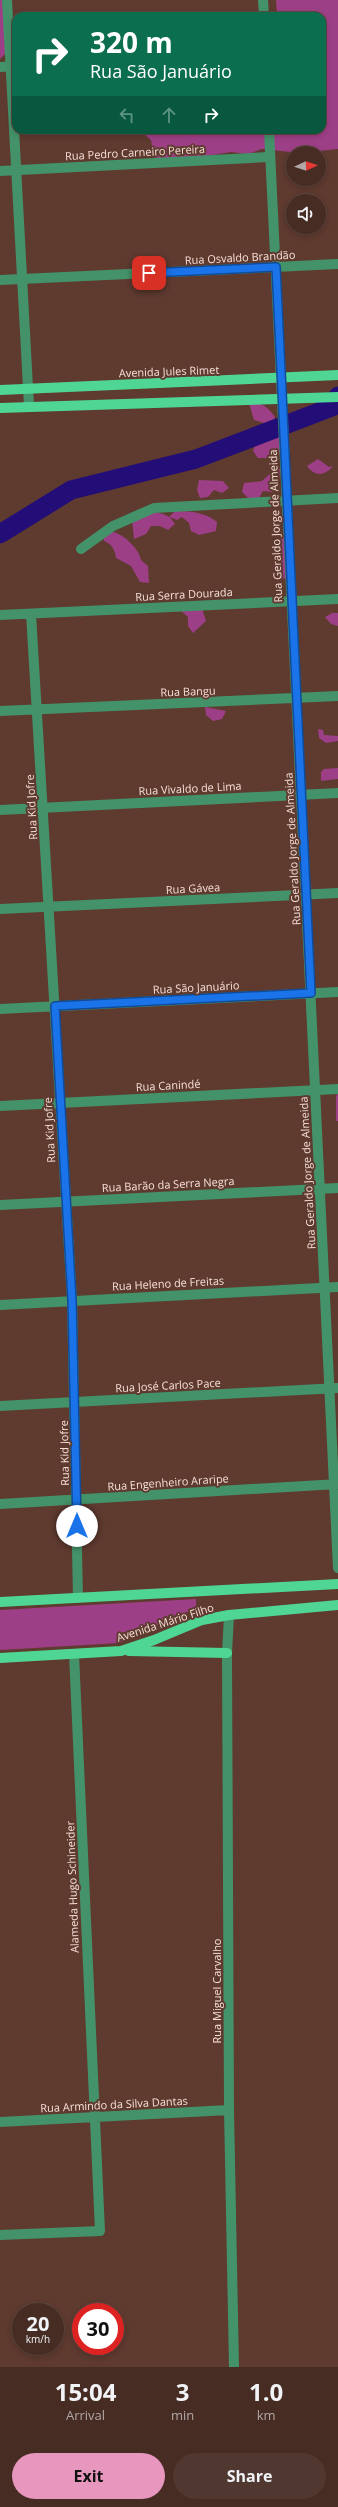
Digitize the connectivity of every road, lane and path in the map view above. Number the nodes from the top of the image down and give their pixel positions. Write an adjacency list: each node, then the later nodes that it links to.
1 (8, 0): 4 (street)
2 (263, 0): 3 (street)
3 (264, 12)
4 (12, 45)
5 (0, 67): 6 (street)
6 (12, 67)
7 (15, 134): 10 (street)
8 (269, 134): 9 (street, Rua Geraldo Jorge de Almeida)
9 (270, 157): 10 (street, Rua Pedro Carneiro Pereira); 13 (street, Rua Geraldo Jorge de Almeida)
10 (16, 170): 11 (street, Rua Pedro Carneiro Pereira); 14 (street)
11 (0, 171)
12 (338, 264): 13 (street, Rua Osvaldo Brandão)
13 (276, 267): 14 (street, Rua Osvaldo Brandão); 17 (street, Rua Geraldo Jorge de Almeida)
14 (22, 279): 15 (street, Rua Osvaldo Brandão); 18 (street)
15 (0, 280)
16 (338, 375): 17 (main road, Avenida Jules Rimet)
17 (281, 379): 18 (main road, Avenida Jules Rimet); 21 (street, Rua Geraldo Jorge de Almeida)
18 (28, 389): 19 (main road, Avenida Jules Rimet); 22 (street)
19 (0, 390)
20 (338, 396): 21 (main road)
21 (281, 399): 22 (main road); 25 (street, Rua Geraldo Jorge de Almeida)
22 (29, 406): 23 (main road)
23 (0, 408)
24 (338, 498): 25 (street)
25 (287, 501): 26 (street); 28 (street, Rua Geraldo Jorge de Almeida)
26 (81, 549)
27 (338, 599): 28 (street, Rua Serra Dourada)
28 (290, 601): 29 (street, Rua Serra Dourada); 32 (street, Rua Geraldo Jorge de Almeida)
29 (32, 614): 30 (street, Rua Serra Dourada); 33 (street, Rua Kid Jofre)
30 (0, 615)
31 (338, 696): 32 (street, Rua Bangu)
32 (297, 699): 33 (street, Rua Bangu); 36 (street, Rua Geraldo Jorge de Almeida)
33 (38, 708): 34 (street, Rua Bangu); 37 (street, Rua Kid Jofre)
34 (0, 711)
35 (338, 793): 36 (street, Rua Vivaldo de Lima)
36 (301, 794): 37 (street, Rua Vivaldo de Lima); 40 (street, Rua Geraldo Jorge de Almeida)
37 (43, 807): 38 (street, Rua Vivaldo de Lima); 41 (street, Rua Kid Jofre)
38 (0, 810)
39 (338, 893): 40 (street, Rua Gávea)
40 (306, 894): 41 (street, Rua Gávea); 44 (street, Rua Geraldo Jorge de Almeida)
41 (49, 907): 42 (street, Rua Gávea); 45 (street, Rua Kid Jofre)
42 (0, 909)
43 (338, 992): 44 (street, Rua São Januário)
44 (311, 993): 45 (street, Rua São Januário); 48 (street, Rua Geraldo Jorge de Almeida)
45 (55, 1006): 46 (street, Rua São Januário); 49 (street, Rua Kid Jofre)
46 (0, 1009)
47 (338, 1089): 48 (street, Rua Canindé)
48 (315, 1090): 49 (street, Rua Canindé); 51 (street, Rua Geraldo Jorge de Almeida)
49 (59, 1103): 50 (street, Rua Canindé); 53 (street, Rua Kid Jofre)
50 (0, 1106)
51 (320, 1188): 52 (street, Rua Barão da Serra Negra); 53 (street, Rua Barão da Serra Negra); 55 (street, Rua Geraldo Jorge de Almeida)
52 (338, 1188)
53 (65, 1201): 54 (street, Rua Barão da Serra Negra); 57 (street, Rua Kid Jofre)
54 (0, 1205)
55 (324, 1287): 56 (street, Rua Heleno de Freitas); 57 (street, Rua Heleno de Freitas); 59 (street, Rua Geraldo Jorge de Almeida)
56 (338, 1287)
57 (72, 1300): 58 (street, Rua Heleno de Freitas); 60 (street, Rua Kid Jofre)
58 (0, 1305)
59 (333, 1388): 60 (street, Rua José Carlos Pace); 62 (street, Rua Geraldo Jorge de Almeida)
60 (75, 1402): 61 (street, Rua José Carlos Pace); 63 (street, Rua Kid Jofre)
61 (0, 1406)
62 (336, 1484): 63 (street, Rua Engenheiro Araripe); 65 (street, Rua Geraldo Jorge de Almeida)
63 (77, 1500): 64 (street, Rua Engenheiro Araripe); 67 (street, Rua Kid Jofre)
64 (0, 1504)
65 (338, 1568)
66 (338, 1584): 67 (main road, Avenida Mário Filho)
67 (78, 1598): 68 (main road, Avenida Mário Filho)
68 (0, 1602)
69 (338, 1605): 70 (main road, Avenida Mário Filho)
70 (229, 1615): 71 (main road, Avenida Mário Filho); 72 (street, Rua Miguel Carvalho)
71 (121, 1651): 72 (main road); 73 (main road, Avenida Mário Filho)
72 (227, 1653): 75 (street, Rua Miguel Carvalho)
73 (74, 1654): 74 (main road, Avenida Mário Filho); 76 (street, Alameda Hugo Schineider)
74 (0, 1658)
75 (229, 2110): 76 (street, Rua Armindo da Silva Dantas); 79 (street, Rua Miguel Carvalho)
76 (94, 2118): 77 (street, Rua Armindo da Silva Dantas); 78 (street, Alameda Hugo Schineider)
77 (0, 2122)
78 (0, 2235)
79 (234, 2367)

